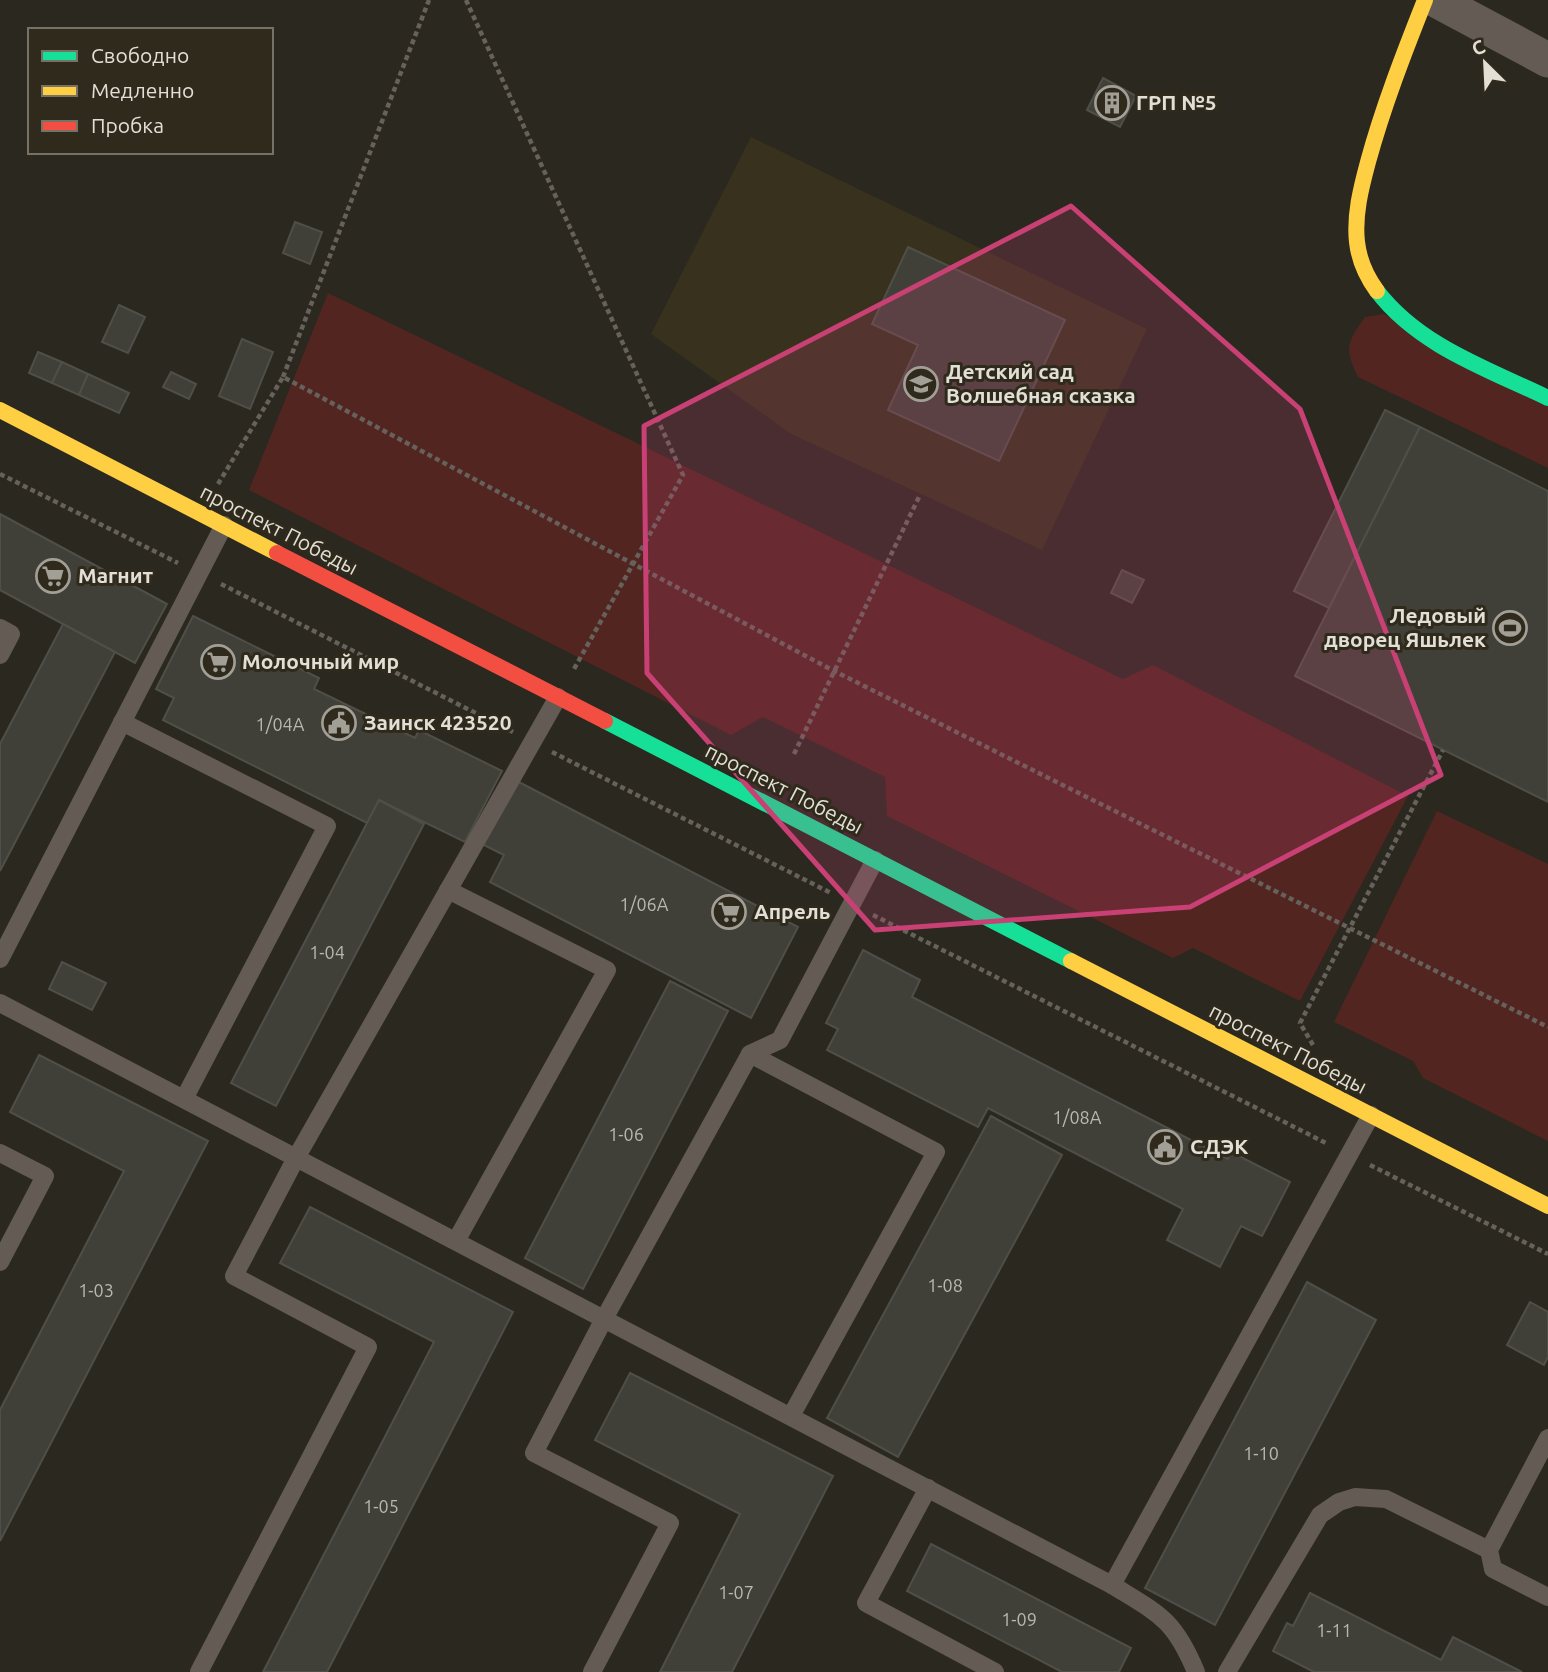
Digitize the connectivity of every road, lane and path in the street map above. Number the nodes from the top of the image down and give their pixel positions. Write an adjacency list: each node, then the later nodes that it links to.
1 (429, 0): 6 (path)
2 (466, 0): 14 (path)
3 (1425, 0): 7 (main road)
4 (1436, 0): 5 (street)
5 (1548, 60)
6 (283, 377): 11 (path); 14 (path)
7 (1548, 398)
8 (0, 410): 11 (main road, проспект Победы)
9 (0, 474): 13 (path)
10 (920, 495): 18 (path)
11 (200, 513): 12 (main road, проспект Победы); 13 (path)
12 (224, 525): 15 (lane); 19 (main road, проспект Победы)
13 (176, 562): 15 (path)
14 (634, 563): 18 (path); 19 (path)
15 (200, 573): 20 (lane); 21 (path)
16 (0, 628): 17 (lane)
17 (0, 655)
18 (834, 671): 23 (path); 27 (path)
19 (558, 697): 21 (lane); 24 (main road, проспект Победы)
20 (122, 722): 28 (lane); 33 (lane)
21 (532, 742): 25 (lane); 26 (path)
22 (1443, 750): 27 (path)
23 (794, 754)
24 (875, 860): 26 (lane); 34 (main road, проспект Победы)
25 (448, 890): 37 (lane); 39 (lane)
26 (852, 904): 32 (lane); 36 (path)
27 (1349, 929): 30 (path); 31 (path)
28 (0, 958)
29 (0, 1003): 33 (lane)
30 (1300, 1023)
31 (1548, 1027)
32 (750, 1054): 42 (lane); 43 (lane)
33 (184, 1099): 37 (lane)
34 (1371, 1115): 36 (lane); 38 (main road, проспект Победы)
35 (0, 1153): 41 (lane)
36 (1349, 1155): 40 (path); 47 (lane)
37 (296, 1158): 39 (lane); 49 (lane)
38 (1548, 1206)
39 (456, 1241): 42 (lane)
40 (1548, 1254)
41 (0, 1262)
42 (604, 1319): 43 (lane); 50 (lane)
43 (790, 1416): 45 (lane)
44 (1548, 1437): 46 (lane)
45 (928, 1488): 47 (lane); 51 (lane)
46 (1489, 1550): 48 (lane); 53 (lane)
47 (1112, 1584): 52 (lane)
48 (1548, 1597)
49 (199, 1672)
50 (592, 1672)
51 (995, 1672)
52 (1196, 1672)
53 (1227, 1672)

